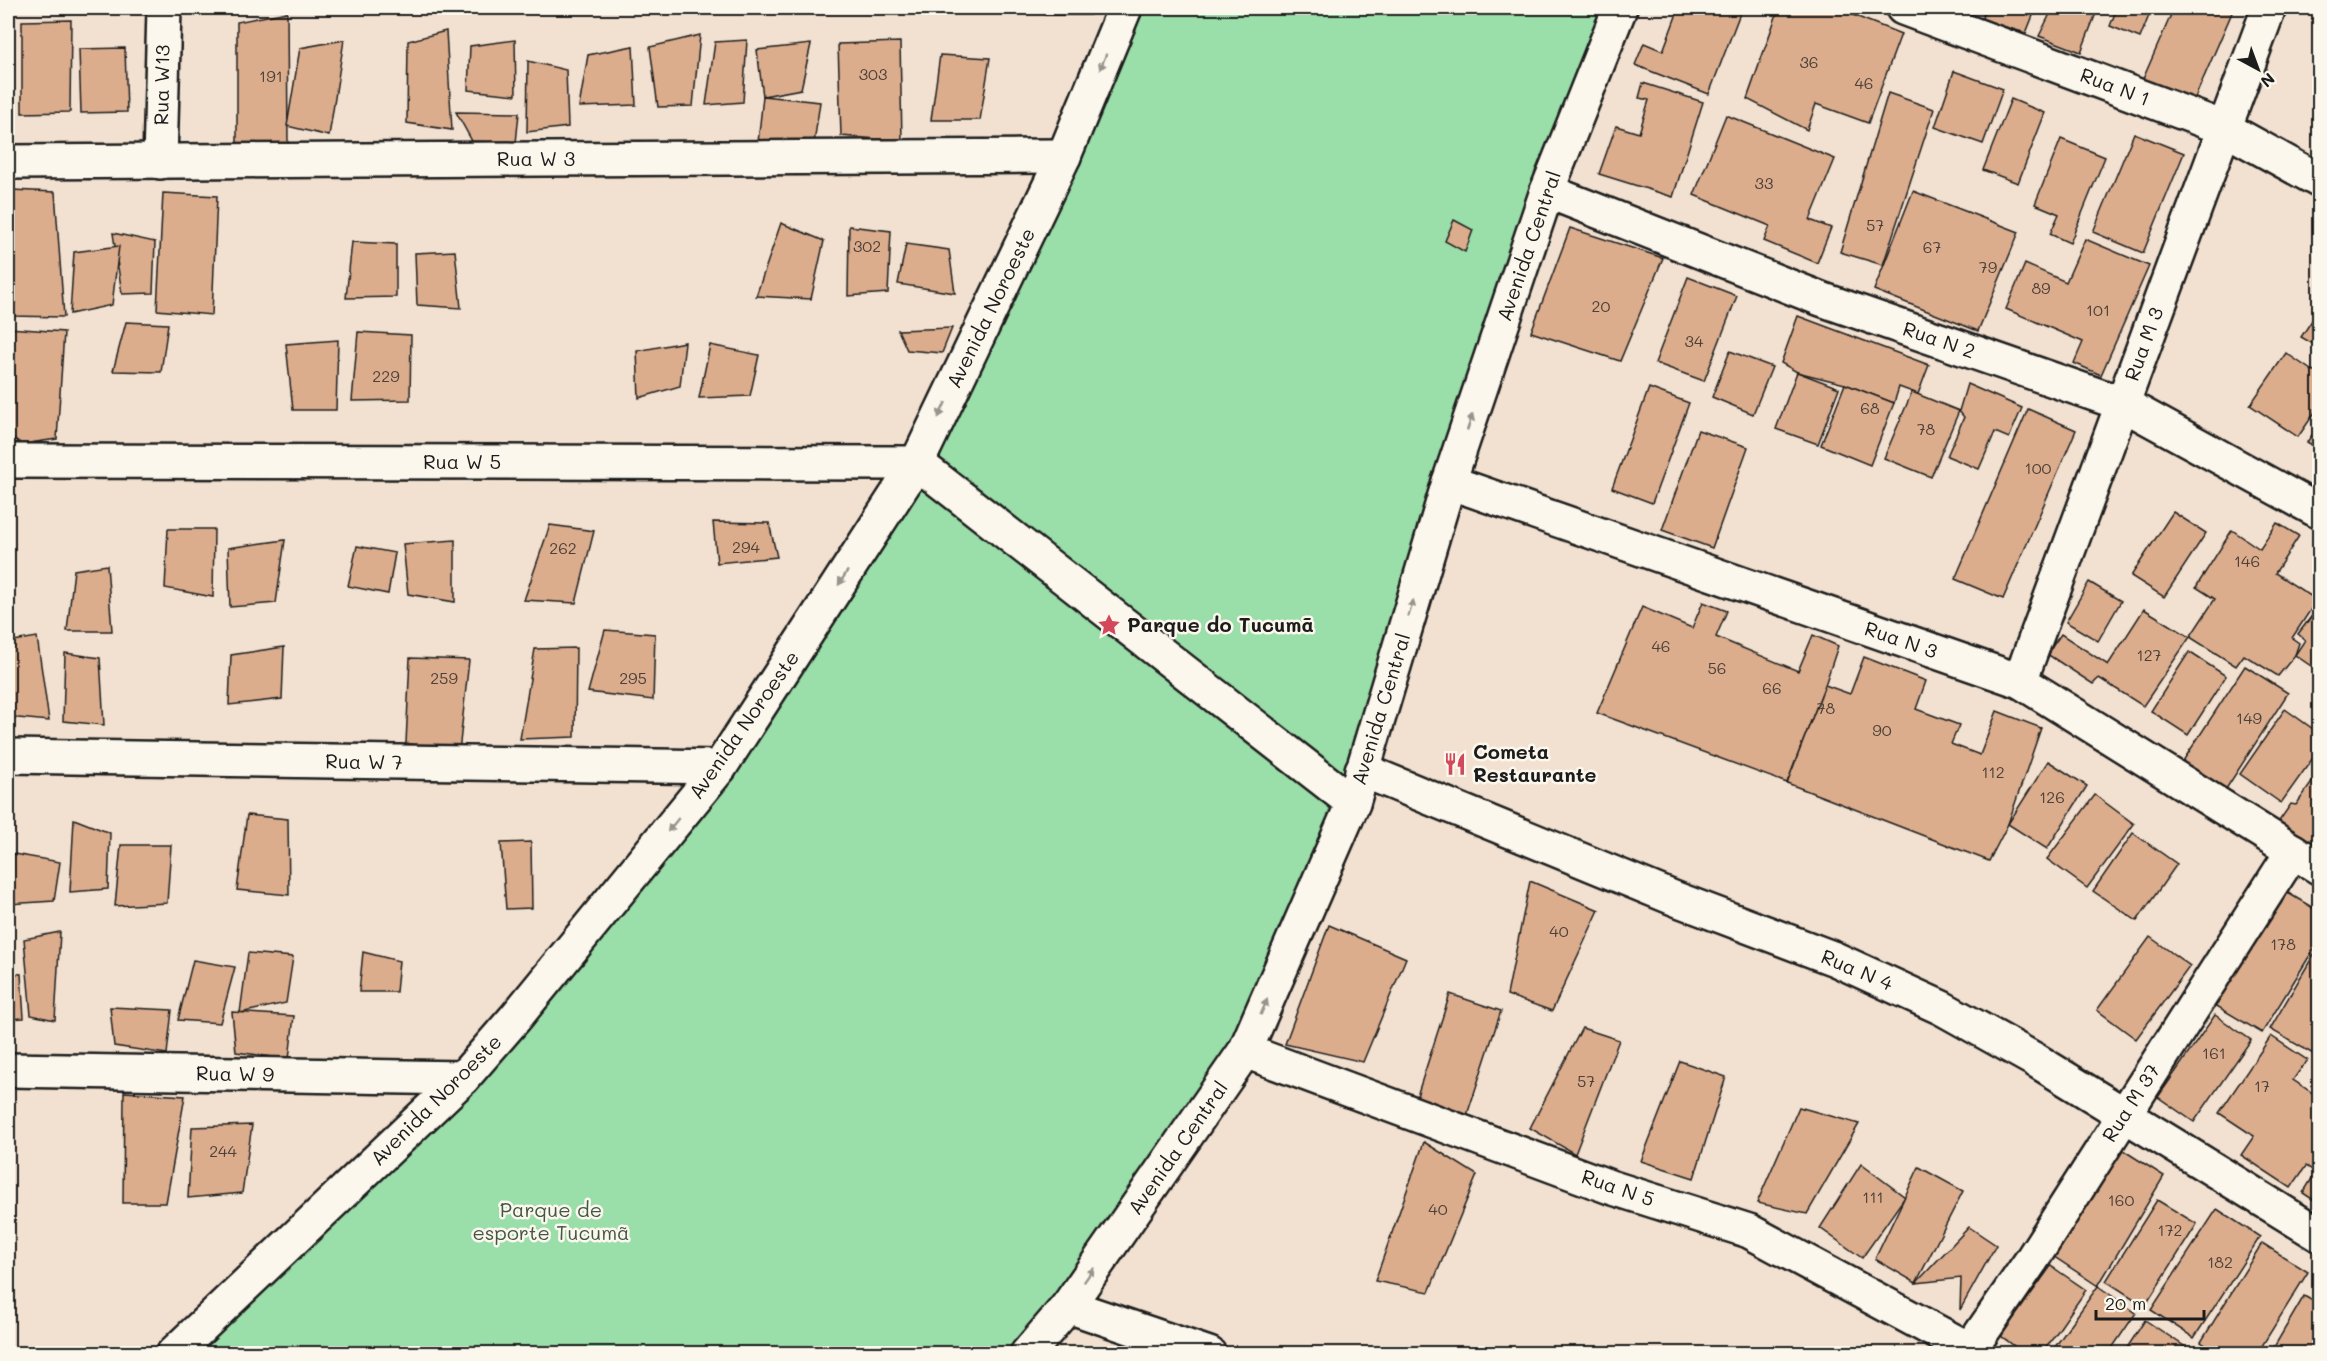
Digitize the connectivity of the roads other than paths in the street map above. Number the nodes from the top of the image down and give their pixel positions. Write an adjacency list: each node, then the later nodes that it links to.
1 (164, 8): 9 (street, Rua W13)
2 (1125, 8): 7 (street, Avenida Noroeste, one-way to 7)
3 (1620, 8): 11 (street, Avenida Central)
4 (1903, 8): 6 (street, Rua N 1)
5 (2269, 8): 6 (street, Rua M 3)
6 (2224, 128): 10 (street, Rua N 1); 12 (street, Rua M 3)
7 (1064, 156): 9 (street, Rua W 3); 14 (street, Avenida Noroeste, one-way to 14)
8 (8, 162): 9 (street, Rua W 3)
9 (160, 162)
10 (2319, 181)
11 (1547, 191): 12 (street, Rua N 2); 15 (street, Avenida Central, one-way to 11)
12 (2122, 404): 16 (street, Rua N 2); 17 (street, Rua M 3)
13 (8, 461): 14 (street, Rua W 5)
14 (917, 463): 19 (street, Avenida Noroeste, one-way to 19); 21 (street)
15 (1449, 482): 17 (street, Rua N 3); 20 (street, Avenida Central, one-way to 15)
16 (2319, 512)
17 (2020, 681): 22 (street, Rua N 3)
18 (8, 756): 19 (street, Rua W 7)
19 (720, 767): 25 (street, Avenida Noroeste, one-way to 25)
20 (1362, 770): 21 (street, Avenida Central); 26 (street, Rua N 4)
21 (1353, 803): 23 (street, Avenida Central, one-way to 21)
22 (2306, 859): 26 (street, Rua M 37)
23 (1245, 1051): 28 (street, Avenida Central, one-way to 23); 29 (street, Rua N 5)
24 (8, 1070): 25 (street, Rua W 9)
25 (463, 1078): 30 (street, Avenida Noroeste)
26 (2123, 1114): 27 (street, Rua N 4); 29 (street, Rua M 37)
27 (2319, 1235)
28 (1068, 1306): 31 (street, Avenida Central); 32 (street)
29 (1972, 1352)
30 (173, 1353)
31 (1027, 1353)
32 (1209, 1353)

